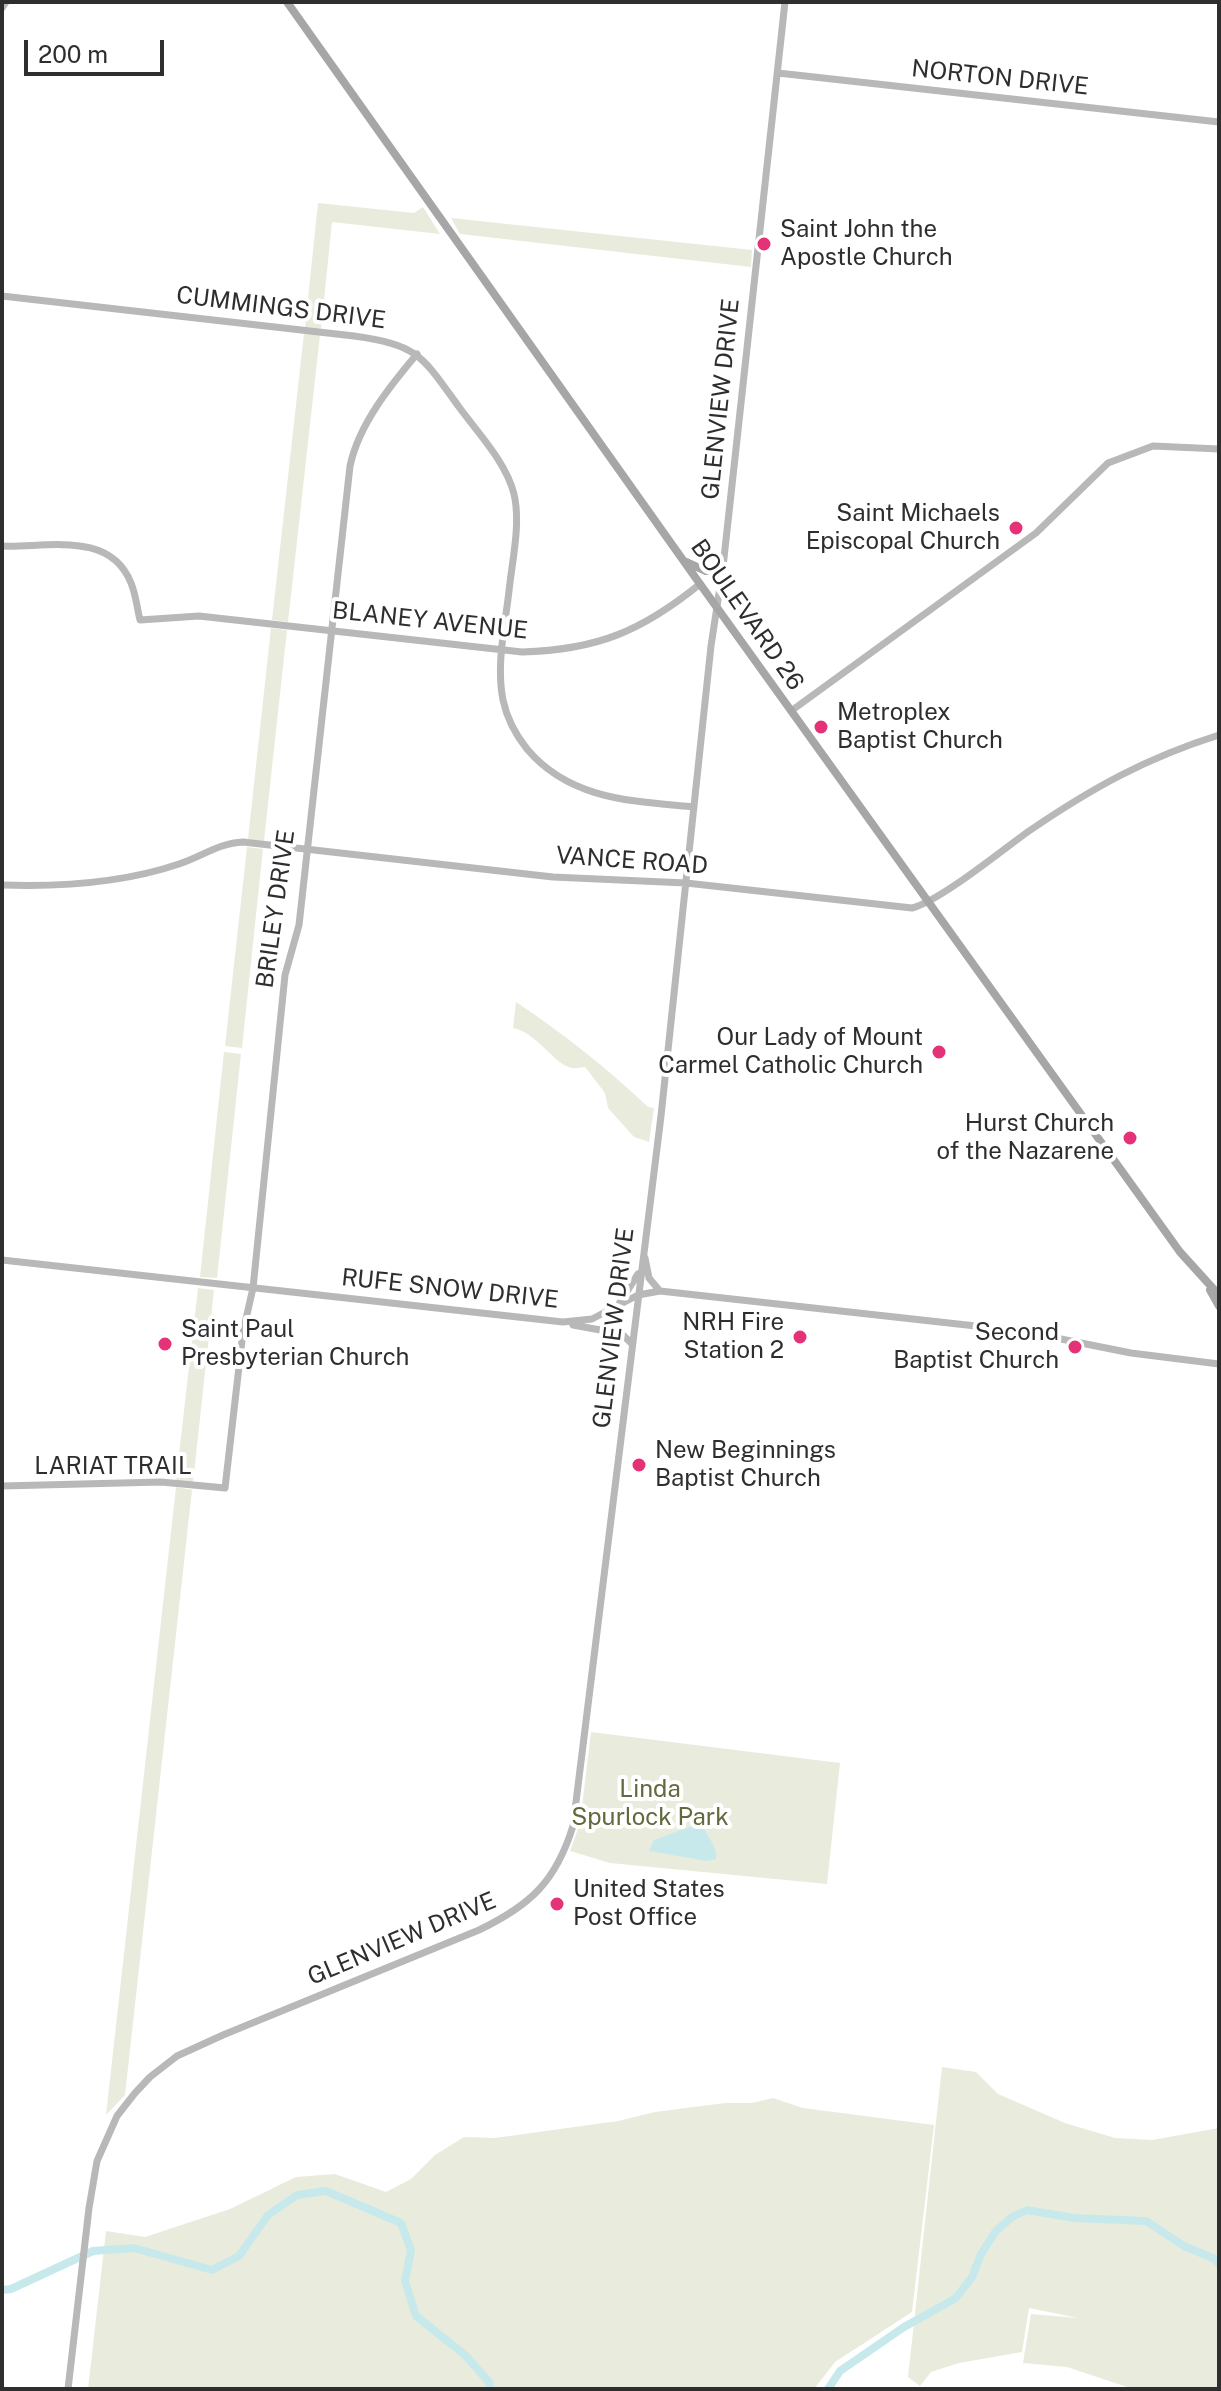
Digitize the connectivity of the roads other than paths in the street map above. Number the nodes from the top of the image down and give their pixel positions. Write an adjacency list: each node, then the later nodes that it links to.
1 (6, 2): 4 (street)
2 (287, 2): 11 (main road, BOULEVARD 26)
3 (785, 2): 5 (street, GLENVIEW DRIVE)
4 (2, 8)
5 (778, 73): 6 (street, NORTON DRIVE); 12 (street, GLENVIEW DRIVE)
6 (1219, 122)
7 (2, 296): 8 (street, CUMMINGS DRIVE)
8 (417, 354): 15 (street, BRILEY DRIVE); 16 (street, CUMMINGS DRIVE)
9 (1219, 449): 17 (street)
10 (2, 546): 15 (street, BLANEY AVENUE)
11 (686, 561): 12 (main road); 13 (main road, BOULEVARD 26)
12 (723, 567): 13 (main road); 14 (street, GLENVIEW DRIVE)
13 (700, 584): 14 (main road, BOULEVARD 26); 16 (street, BLANEY AVENUE)
14 (717, 608): 17 (main road, BOULEVARD 26); 19 (street, GLENVIEW DRIVE)
15 (330, 631): 16 (street, BLANEY AVENUE); 20 (street, BRILEY DRIVE)
16 (502, 650): 19 (street, CUMMINGS DRIVE)
17 (791, 711): 23 (main road, BOULEVARD 26)
18 (1219, 735): 23 (street, VANCE ROAD)
19 (694, 807): 21 (street, GLENVIEW DRIVE)
20 (307, 849): 21 (street, VANCE ROAD); 22 (street, VANCE ROAD); 28 (street, BRILEY DRIVE)
21 (686, 883): 23 (street, VANCE ROAD); 24 (street, GLENVIEW DRIVE)
22 (2, 885)
23 (927, 900): 27 (main road, BOULEVARD 26)
24 (644, 1248): 26 (street, GLENVIEW DRIVE); 29 (street)
25 (2, 1260): 28 (street, RUFE SNOW DRIVE)
26 (642, 1269): 30 (street, GLENVIEW DRIVE); 33 (street)
27 (1208, 1285): 31 (main road, BOULEVARD 26); 32 (main road, BOULEVARD 26)
28 (253, 1288): 34 (street, RUFE SNOW DRIVE); 38 (street, BRILEY DRIVE)
29 (660, 1291): 30 (street, RUFE SNOW DRIVE); 36 (street, RUFE SNOW DRIVE)
30 (638, 1295): 33 (street, RUFE SNOW DRIVE); 35 (street, GLENVIEW DRIVE)
31 (1219, 1295)
32 (1219, 1306)
33 (617, 1307): 34 (street, RUFE SNOW DRIVE)
34 (563, 1322): 35 (street)
35 (632, 1345): 39 (street, GLENVIEW DRIVE)
36 (1219, 1364)
37 (2, 1486): 38 (street, LARIAT TRAIL)
38 (225, 1488)
39 (68, 2389)

